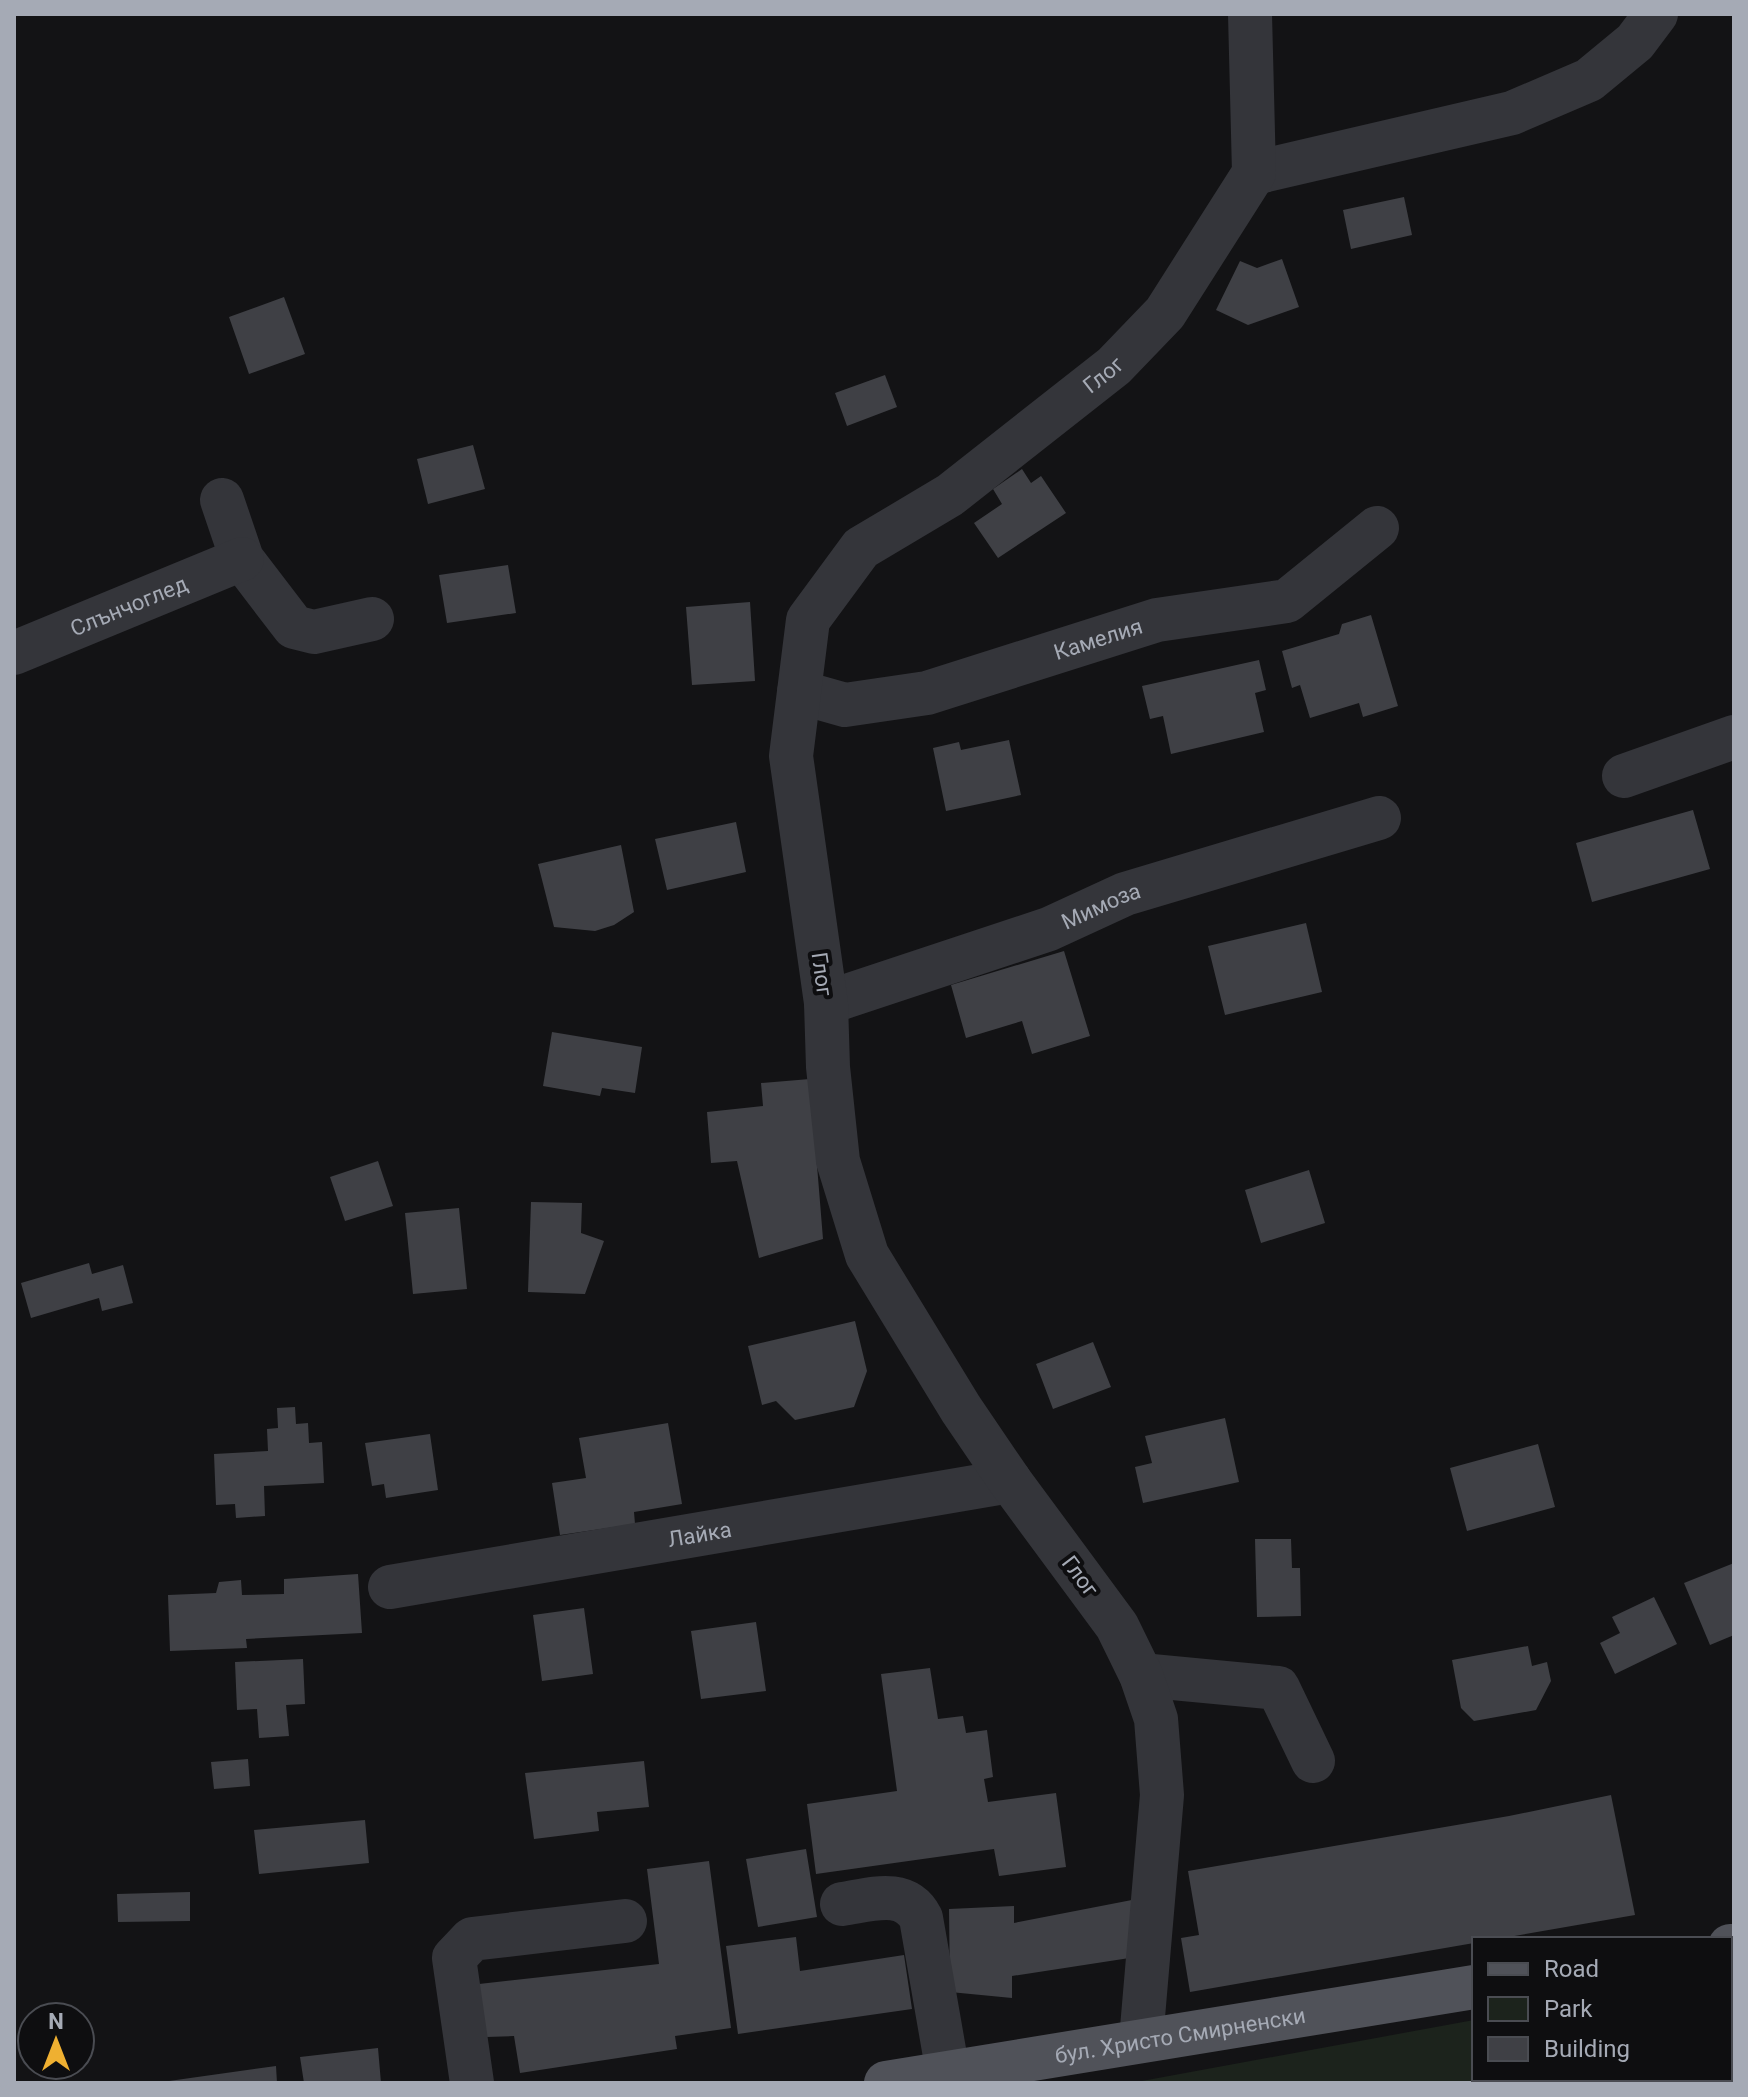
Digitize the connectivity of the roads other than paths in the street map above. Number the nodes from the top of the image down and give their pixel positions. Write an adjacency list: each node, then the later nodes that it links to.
1 (1250, 14): 3 (street)
2 (1656, 14): 3 (street)
3 (1254, 173): 9 (street, Глог)
4 (222, 500): 6 (street)
5 (1377, 528): 9 (street, Камелия)
6 (242, 559): 7 (street); 8 (street, Слънчоглед)
7 (372, 619)
8 (14, 653)
9 (799, 692): 13 (street, Глог)
10 (1734, 737): 11 (street)
11 (1624, 776)
12 (1379, 818): 13 (street, Мимоза)
13 (826, 1003): 14 (street, Глог)
14 (1010, 1481): 15 (street, Лайка); 16 (street, Глог)
15 (390, 1587)
16 (1141, 1675): 17 (street); 21 (street, Глог)
17 (1313, 1761)
18 (842, 1904): 22 (street)
19 (625, 1921): 23 (street)
20 (1472, 1987): 21 (main road, бул. Христо Смирненски)
21 (1141, 2040): 22 (main road, бул. Христо Смирненски)
22 (948, 2073): 24 (main road, бул. Христо Смирненски)
23 (472, 2083)
24 (886, 2083)

